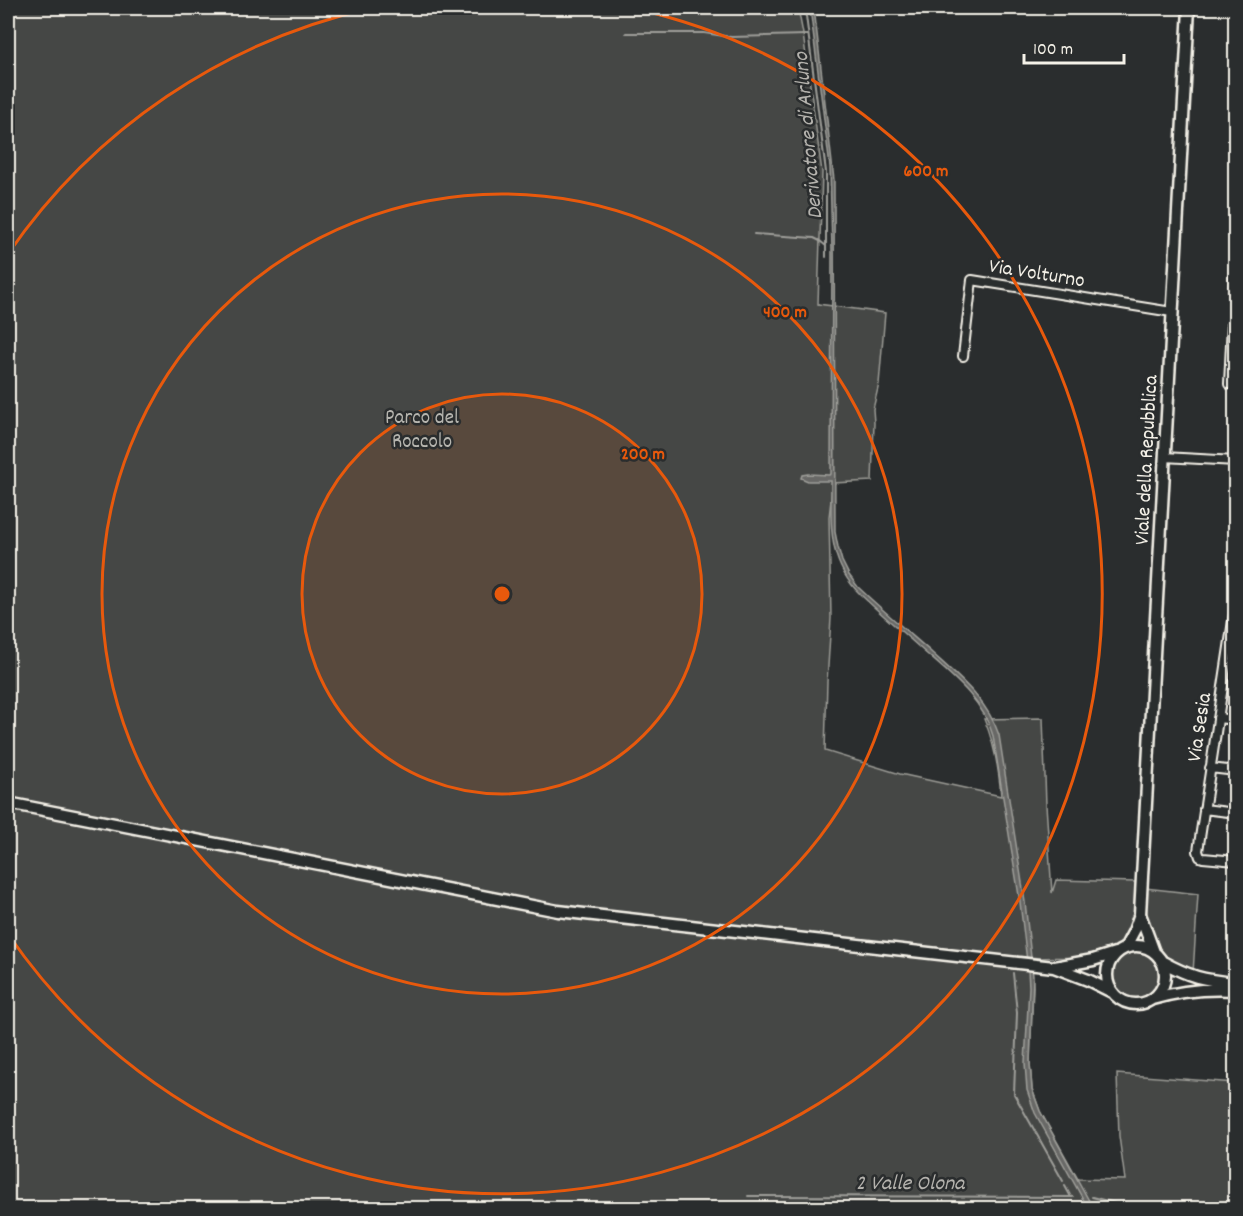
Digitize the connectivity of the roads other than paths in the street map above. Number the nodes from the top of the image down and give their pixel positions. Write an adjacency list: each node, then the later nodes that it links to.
1 (1189, 8): 3 (main road, Viale della Repubblica)
2 (1236, 242): 5 (street)
3 (1172, 312): 4 (street, Via Volturno); 6 (main road, Viale della Repubblica)
4 (963, 357)
5 (1236, 385)
6 (1164, 457): 7 (street); 17 (main road, Viale della Repubblica)
7 (1236, 461)
8 (1236, 602): 9 (street, Via Sesia)
9 (1218, 718): 10 (street); 11 (street, Via Sesia)
10 (1236, 720)
11 (1210, 768): 12 (street); 14 (street, Via Sesia)
12 (1236, 771)
13 (8, 803): 20 (main road)
14 (1204, 809): 15 (street); 16 (street, Via Sesia)
15 (1236, 813)
16 (1236, 861)
17 (1140, 914): 18 (main road); 19 (main road)
18 (1120, 951): 19 (main road); 20 (main road); 23 (main road)
19 (1158, 956): 21 (main road); 24 (main road)
20 (1054, 967): 23 (main road)
21 (1236, 983)
22 (1236, 990): 24 (main road)
23 (1112, 992): 24 (main road)
24 (1152, 1000)

